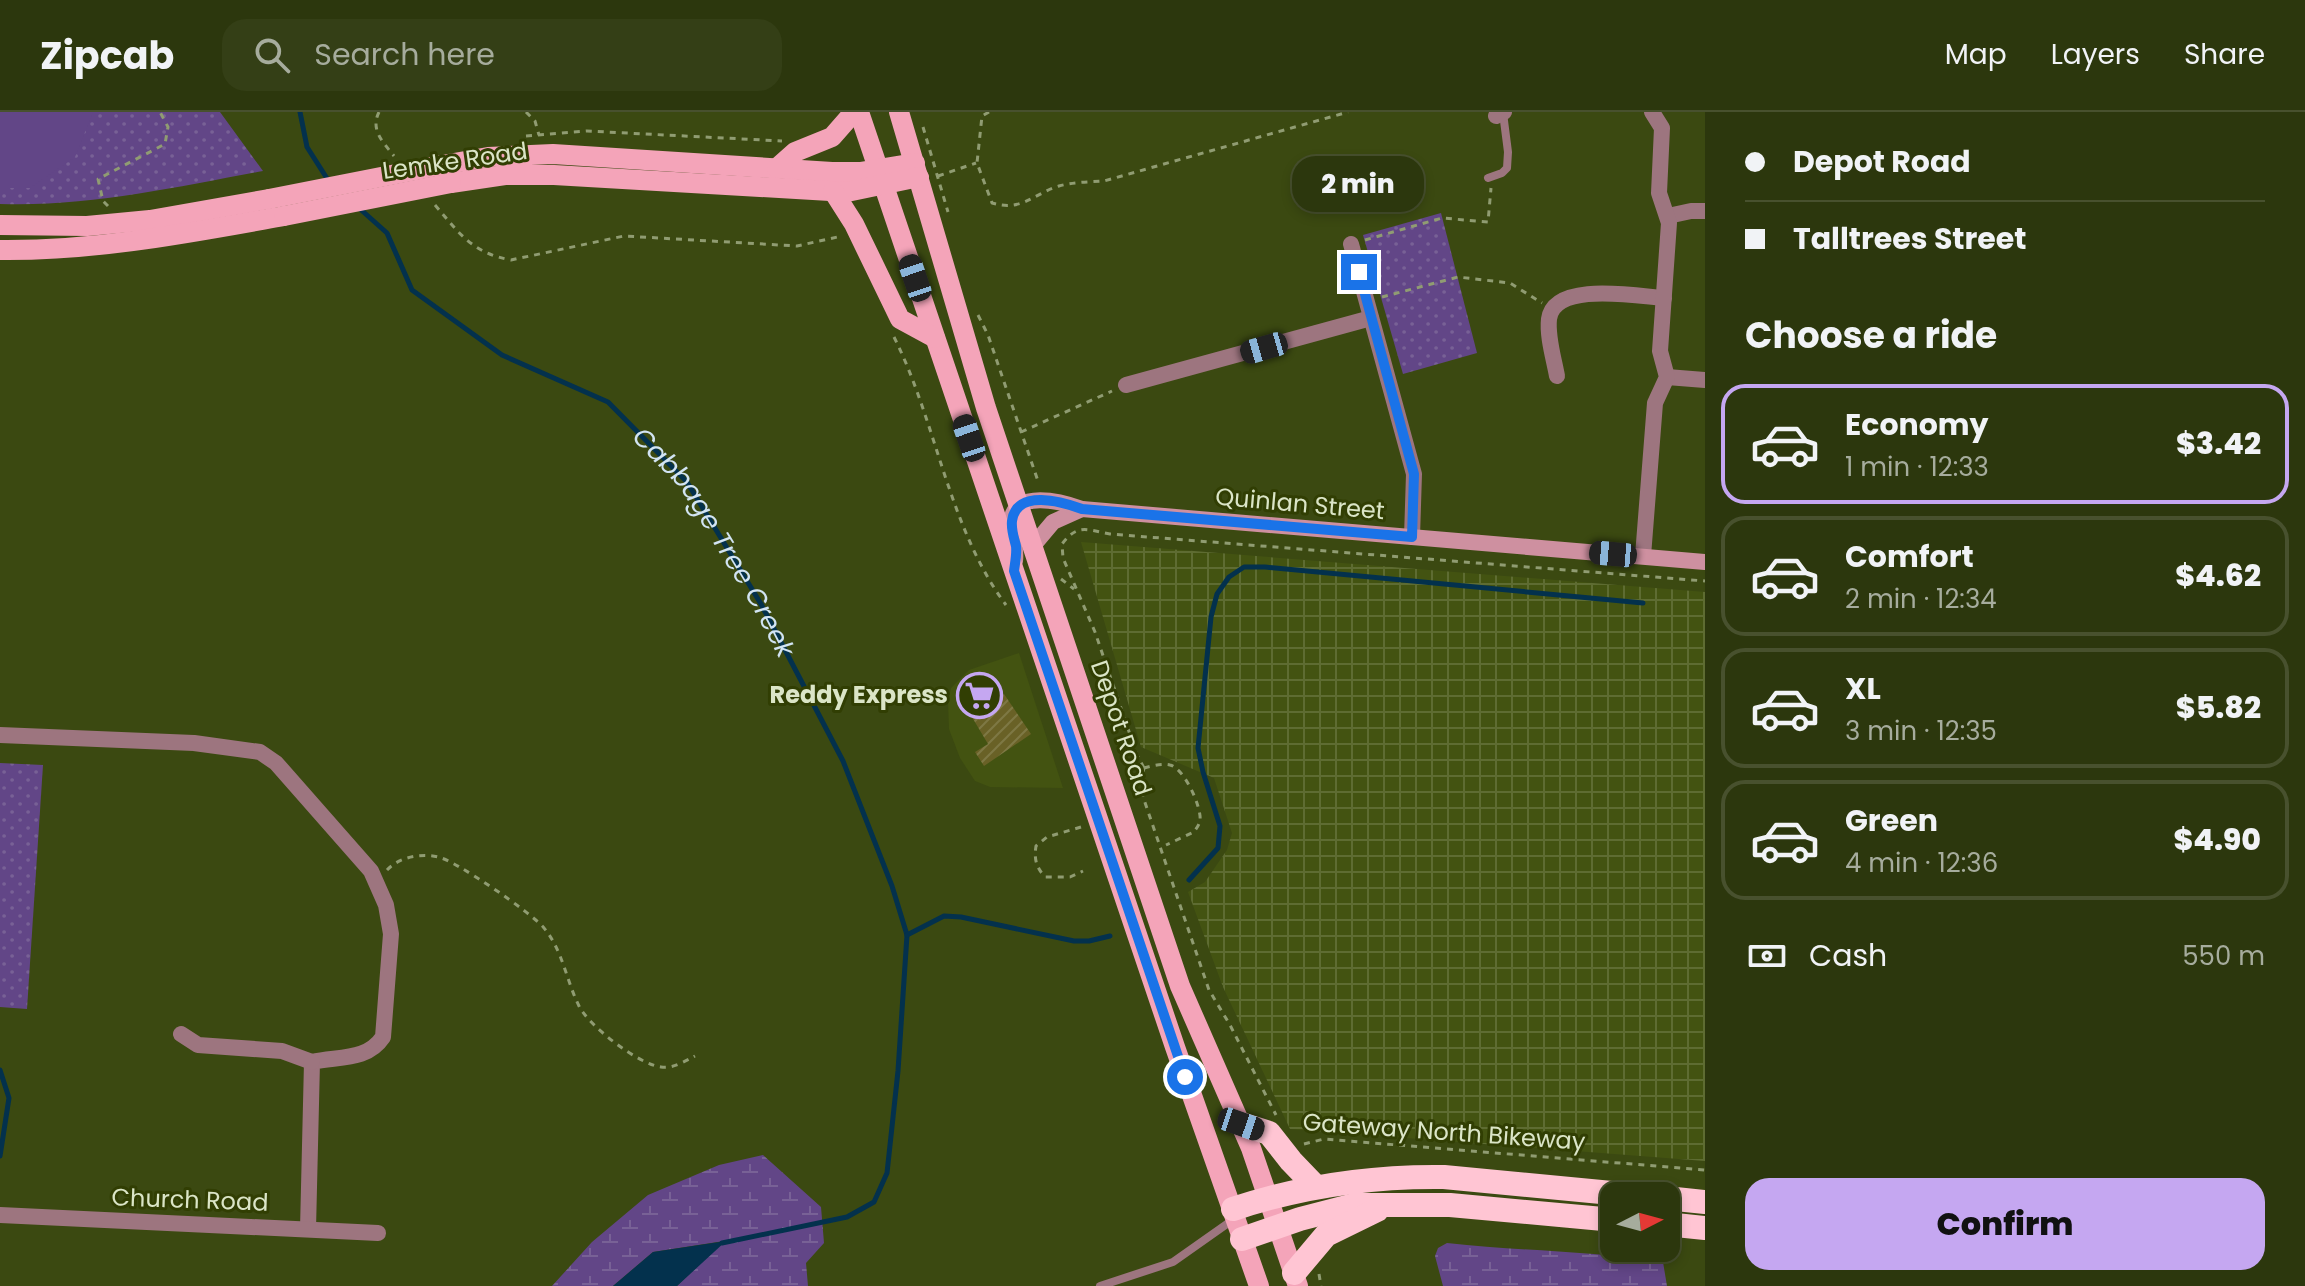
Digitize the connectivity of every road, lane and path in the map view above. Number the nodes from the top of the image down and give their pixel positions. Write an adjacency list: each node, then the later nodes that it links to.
1 (160, 112): 20 (path)
2 (379, 112): 13 (path)
3 (526, 112): 11 (path)
4 (856, 112): 14 (main road); 17 (main road, Depot Road)
5 (899, 112): 15 (main road, Depot Road)
6 (989, 112): 12 (path)
7 (1348, 112): 12 (path)
8 (1652, 112): 23 (street)
9 (1501, 113): 16 (lane)
10 (922, 123): 15 (path)
11 (788, 141)
12 (977, 163): 15 (path)
13 (402, 165)
14 (777, 168): 17 (main road, Lemke Road); 24 (main road, Lemke Road, bridge)
15 (924, 172): 17 (main road, Lemke Road); 22 (path); 41 (main road, Depot Road)
16 (1490, 177): 26 (path)
17 (880, 178): 18 (main road, Lemke Road); 34 (main road, Depot Road)
18 (833, 191): 27 (main road, Lemke Road, bridge); 34 (main road)
19 (432, 201): 25 (path)
20 (117, 205)
21 (1705, 211): 23 (street)
22 (948, 212)
23 (1668, 216): 28 (street)
24 (0, 225)
25 (847, 243)
26 (1351, 244): 29 (street)
27 (0, 250)
28 (1664, 298): 30 (street); 36 (street)
29 (1366, 301): 30 (path); 32 (street)
30 (1552, 309): 35 (street)
31 (975, 311): 39 (path)
32 (1371, 318): 38 (street); 43 (street)
33 (890, 328): 49 (path)
34 (935, 338): 47 (main road, Depot Road)
35 (1557, 376)
36 (1667, 377): 37 (street); 45 (street)
37 (1705, 380)
38 (1126, 385): 39 (path)
39 (1021, 432): 40 (path)
40 (1041, 492)
41 (1019, 507): 42 (street, Quinlan Street); 44 (main road, Depot Road); 47 (street)
42 (1082, 509): 43 (street, Quinlan Street); 44 (street)
43 (1412, 537): 45 (street, Quinlan Street)
44 (1032, 547): 60 (main road, Depot Road)
45 (1643, 556): 46 (street, Quinlan Street)
46 (1705, 562)
47 (1014, 571): 71 (main road, Depot Road)
48 (1705, 581): 51 (path, Gateway North Bikeway)
49 (1011, 612)
50 (0, 735): 55 (street)
51 (1144, 768): 53 (path); 59 (path, Gateway North Bikeway)
52 (1081, 827): 54 (path)
53 (1166, 845)
54 (1083, 871)
55 (376, 881): 57 (path); 58 (street)
56 (181, 1034): 58 (street)
57 (695, 1056)
58 (312, 1062): 75 (street)
59 (1278, 1119)
60 (1241, 1124): 63 (highway); 65 (main road, Depot Road)
61 (1295, 1143): 62 (path, Gateway North Bikeway)
62 (1705, 1170)
63 (1315, 1186): 64 (highway); 65 (highway)
64 (1600, 1192)
65 (1268, 1198): 71 (highway); 73 (main road, Depot Road)
66 (1680, 1199): 67 (highway)
67 (1705, 1202)
68 (1383, 1207): 70 (highway); 73 (highway); 77 (highway)
69 (0, 1215): 75 (street, Church Road)
70 (1600, 1219)
71 (1237, 1222): 73 (highway); 78 (lane); 79 (main road, Depot Road)
72 (1680, 1225): 74 (highway)
73 (1279, 1227): 77 (main road, Depot Road)
74 (1705, 1228)
75 (308, 1229): 76 (street, Church Road)
76 (378, 1233)
77 (1296, 1279)
78 (1100, 1286)
79 (1259, 1286)

